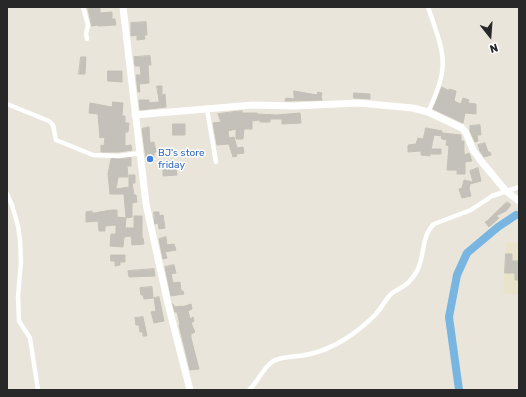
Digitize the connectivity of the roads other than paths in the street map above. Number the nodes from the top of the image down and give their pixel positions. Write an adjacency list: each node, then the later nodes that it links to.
1 (83, 7): 4 (street)
2 (123, 7): 8 (street)
3 (428, 7): 7 (street)
4 (87, 39)
5 (7, 104): 9 (street)
6 (207, 109): 7 (street); 8 (street); 10 (street)
7 (428, 112): 12 (street)
8 (135, 115): 9 (street)
9 (140, 153): 16 (street)
10 (216, 162)
11 (519, 187): 12 (street)
12 (506, 191): 14 (street); 17 (street)
13 (7, 194): 15 (street)
14 (519, 201)
15 (38, 390)
16 (190, 390)
17 (248, 390)

